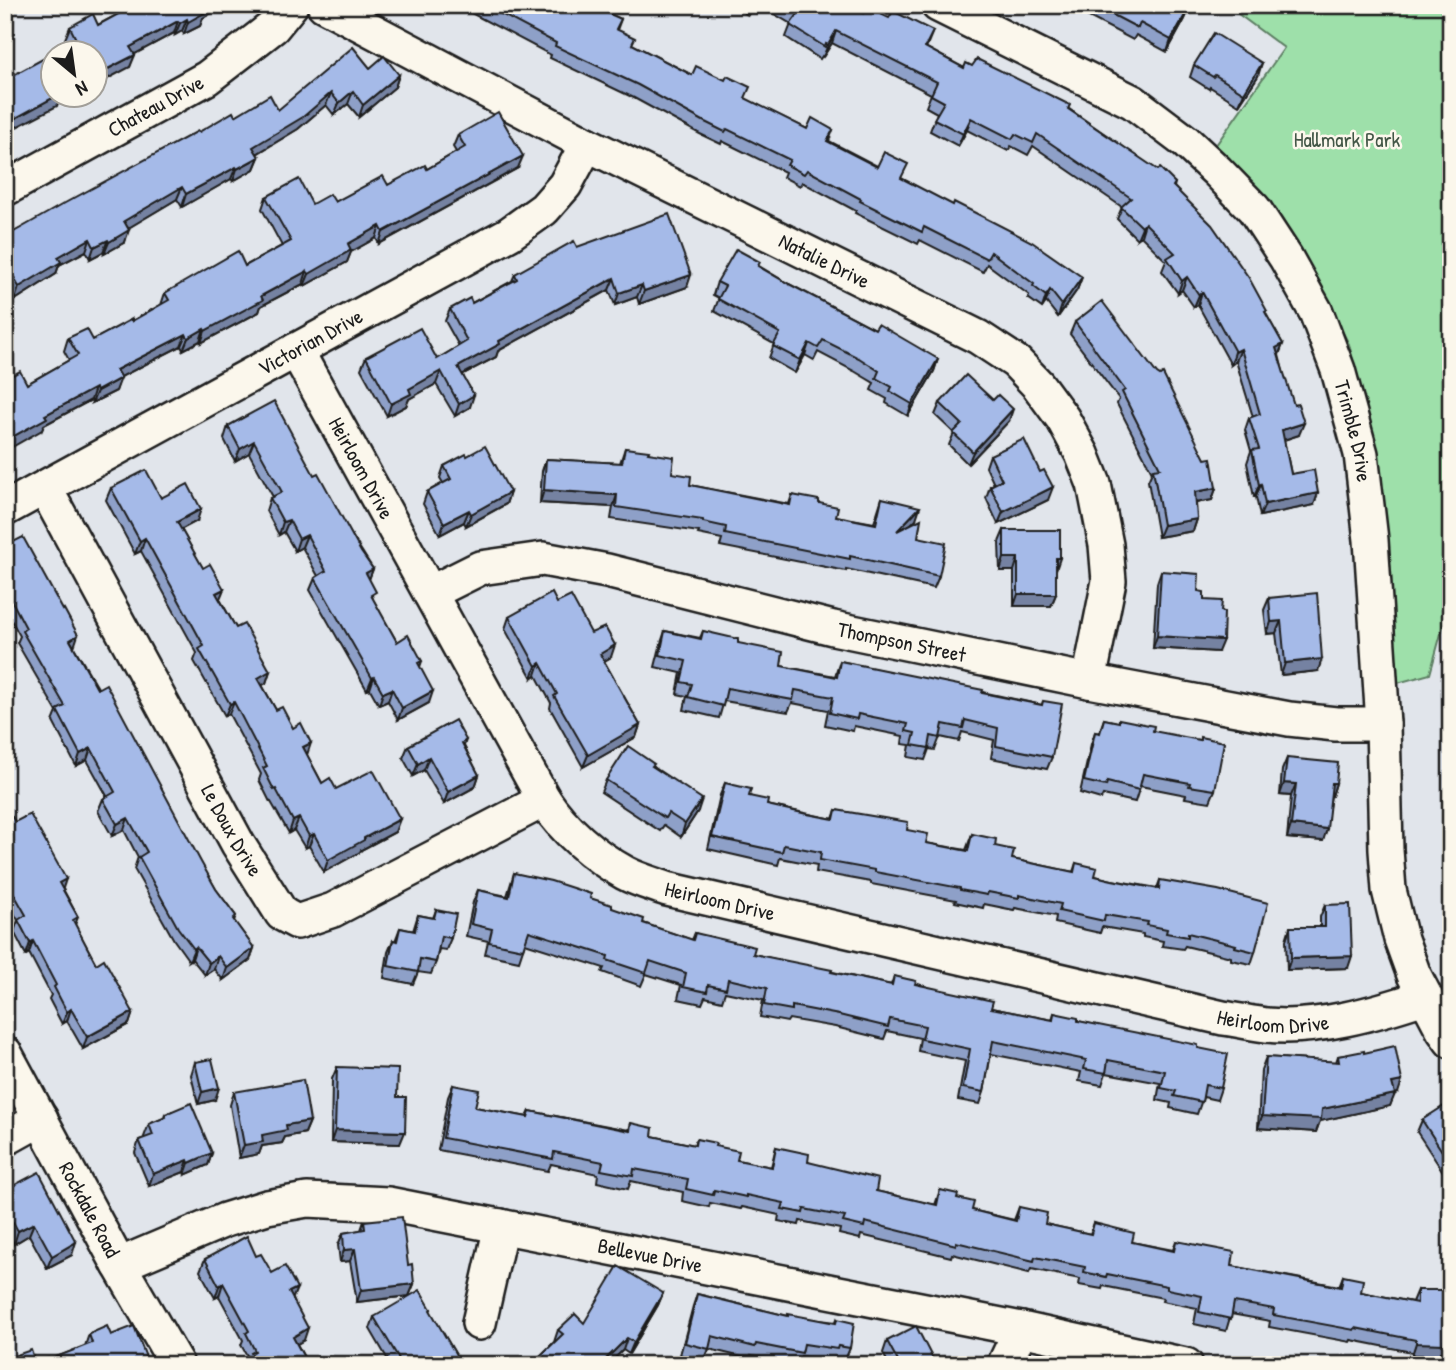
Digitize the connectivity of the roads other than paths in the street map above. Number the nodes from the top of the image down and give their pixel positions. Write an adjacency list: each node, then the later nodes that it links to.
1 (291, 5): 5 (street, Chateau Drive)
2 (324, 5): 4 (street, Natalie Drive)
3 (938, 5): 11 (street, Trimble Drive)
4 (587, 144): 6 (street, Victorian Drive); 10 (street, Natalie Drive)
5 (5, 189)
6 (296, 350): 7 (street, Victorian Drive); 9 (street, Heirloom Drive)
7 (45, 488): 8 (street, Victorian Drive); 12 (street, Le Doux Drive)
8 (5, 509)
9 (430, 593): 10 (street, Thompson Street); 12 (street, Heirloom Drive)
10 (1089, 681): 11 (street, Thompson Street)
11 (1383, 724): 13 (street, Trimble Drive)
12 (544, 800): 13 (street, Heirloom Drive)
13 (1424, 997): 14 (street, Trimble Drive)
14 (1451, 1041)
15 (5, 1054): 16 (street, Rockdale Road)
16 (41, 1119): 17 (street); 19 (street, Rockdale Road)
17 (5, 1139)
18 (501, 1226): 19 (street, Bellevue Drive); 20 (street); 21 (street, Bellevue Drive)
19 (119, 1265): 22 (street, Rockdale Road)
20 (478, 1323)
21 (1021, 1329): 23 (street); 24 (street, Bellevue Drive)
22 (177, 1365)
23 (1004, 1365)
24 (1186, 1365)

